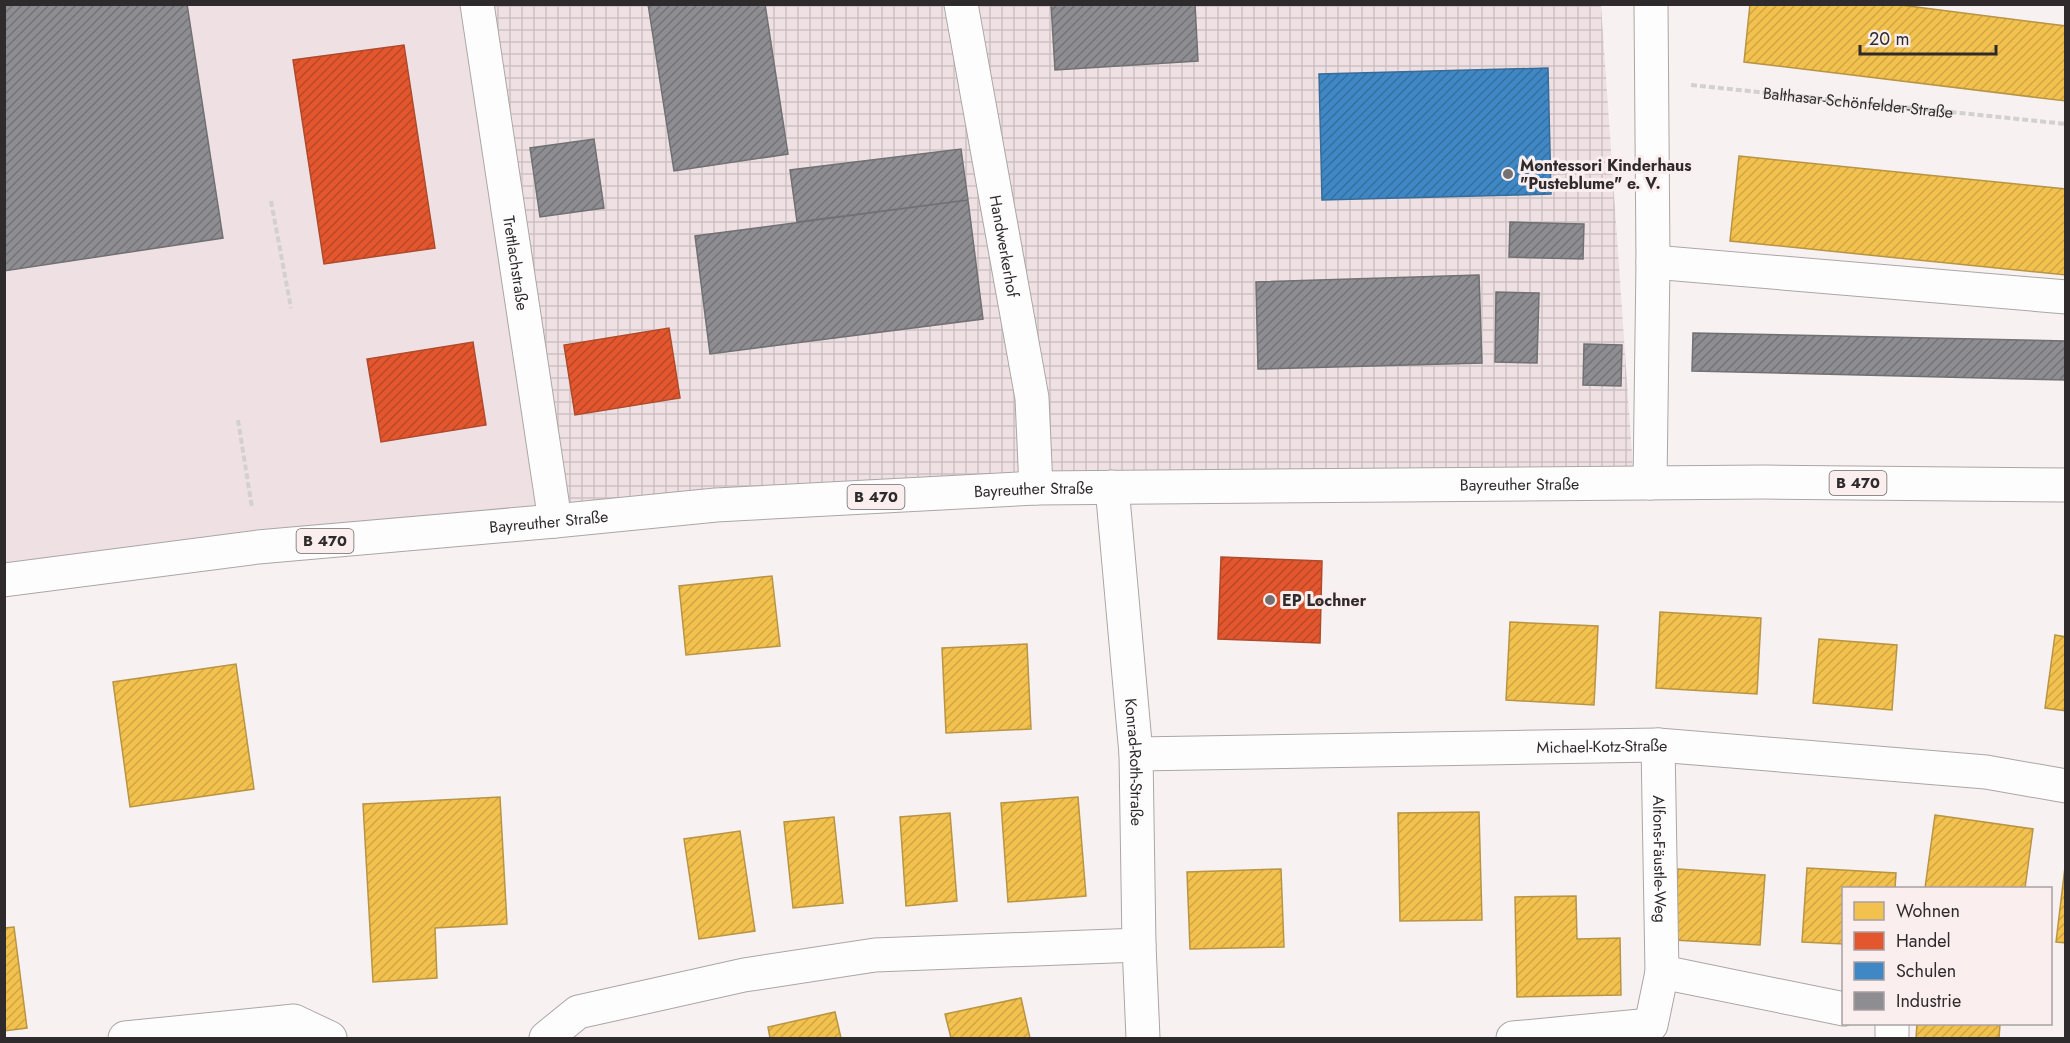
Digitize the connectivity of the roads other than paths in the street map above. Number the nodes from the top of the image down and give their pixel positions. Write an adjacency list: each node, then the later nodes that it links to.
1 (477, 4): 10 (street, Trettlachstraße)
2 (961, 4): 9 (street, Handwerkerhof)
3 (1650, 4): 4 (street)
4 (1653, 262): 5 (street); 6 (street)
5 (2066, 297)
6 (1650, 483): 7 (street, Bayreuther Straße / B 470); 8 (street, Bayreuther Straße / B 470)
7 (2066, 485)
8 (1112, 487): 9 (street, Bayreuther Straße / B 470); 13 (street, Konrad-Roth-Straße)
9 (1036, 488): 10 (street, Bayreuther Straße / B 470)
10 (555, 521): 11 (street, Bayreuther Straße / B 470)
11 (4, 580)
12 (1658, 745): 13 (street, Michael-Kotz-Straße); 14 (street, Michael-Kotz-Straße); 16 (street, Alfons-Fäustle-Weg)
13 (1136, 754): 15 (street, Konrad-Roth-Straße)
14 (2066, 786)
15 (1139, 945): 20 (street); 21 (street, Konrad-Roth-Straße)
16 (1662, 972): 17 (street); 22 (street, Alfons-Fäustle-Weg)
17 (1842, 1009)
18 (125, 1038): 19 (street)
19 (330, 1038)
20 (546, 1038)
21 (1143, 1038)
22 (1513, 1038)

